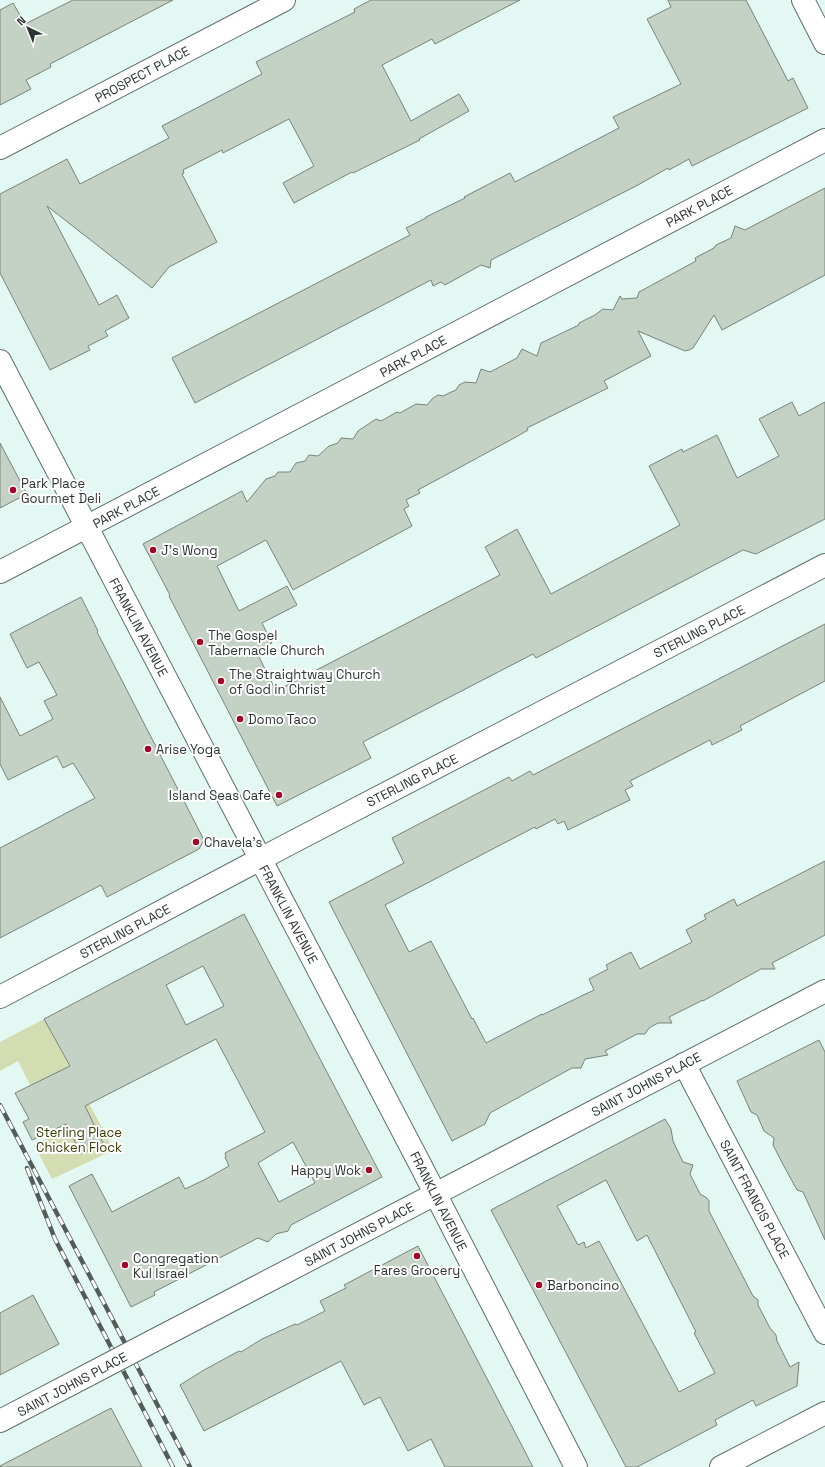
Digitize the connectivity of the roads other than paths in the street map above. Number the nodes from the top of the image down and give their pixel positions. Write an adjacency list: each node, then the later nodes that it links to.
1 (284, 0): 5 (street, PROSPECT PLACE)
2 (802, 0): 3 (street)
3 (825, 42)
4 (825, 140): 7 (street, PARK PLACE)
5 (0, 148)
6 (0, 361): 7 (street, FRANKLIN AVENUE)
7 (87, 527): 9 (street, PARK PLACE); 10 (street, FRANKLIN AVENUE)
8 (825, 565): 10 (street, STERLING PLACE)
9 (0, 572)
10 (260, 860): 12 (street, STERLING PLACE); 14 (street, FRANKLIN AVENUE)
11 (825, 991): 13 (street, SAINT JOHNS PLACE)
12 (0, 998)
13 (684, 1064): 14 (street, SAINT JOHNS PLACE); 15 (street, SAINT FRANCIS PLACE)
14 (435, 1194): 17 (street, SAINT JOHNS PLACE, bridge); 18 (street, FRANKLIN AVENUE)
15 (825, 1333)
16 (825, 1414): 19 (street)
17 (0, 1421)
18 (576, 1467)
19 (721, 1467)

